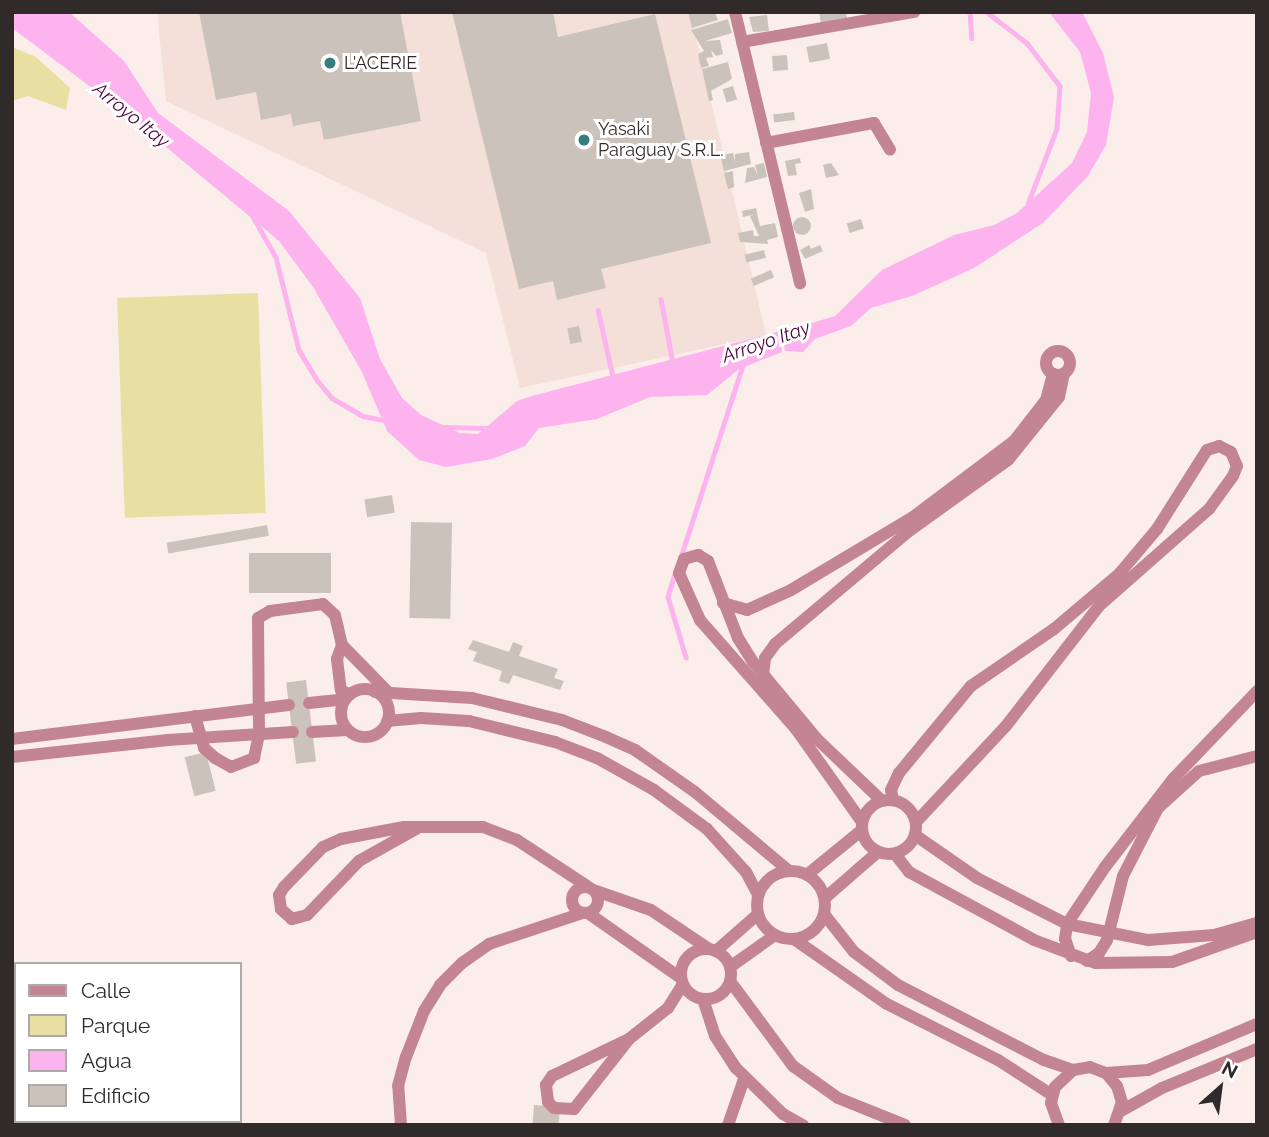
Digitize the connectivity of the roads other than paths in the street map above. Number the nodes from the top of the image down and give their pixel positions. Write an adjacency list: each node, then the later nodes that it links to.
1 (735, 12): 3 (street)
2 (914, 12): 3 (street)
3 (742, 42): 4 (street)
4 (766, 143): 5 (street); 6 (street)
5 (890, 150)
6 (800, 283)
7 (723, 603): 9 (street); 9 (street); 28 (street)
8 (342, 645): 12 (street); 13 (street); 16 (street)
9 (763, 675): 27 (street)
10 (1257, 691): 45 (street)
11 (375, 692): 12 (street); 13 (street); 18 (street)
12 (389, 693): 34 (street)
13 (348, 697): 14 (street); 19 (street)
14 (309, 703)
15 (289, 705): 16 (street)
16 (256, 708): 17 (street); 22 (street)
17 (195, 716): 23 (street); 24 (street)
18 (387, 721): 19 (street); 37 (street)
19 (348, 730): 21 (street)
20 (293, 732): 22 (street)
21 (312, 732)
22 (259, 734): 23 (street); 23 (street)
23 (199, 737): 26 (street)
24 (12, 738)
25 (1257, 756): 47 (street)
26 (12, 757)
27 (888, 800): 28 (street); 30 (street); 30 (street)
28 (862, 826): 31 (street); 35 (street)
29 (416, 829): 29 (street); 33 (street)
30 (916, 829): 32 (street); 45 (street)
31 (878, 852): 32 (street); 38 (street)
32 (895, 854): 51 (street)
33 (550, 863): 36 (street); 39 (street)
34 (788, 870): 35 (street); 37 (street)
35 (808, 874): 38 (street)
36 (591, 889): 39 (street); 40 (street); 50 (street)
37 (758, 895): 41 (street)
38 (825, 898): 42 (street)
39 (572, 899): 40 (street); 43 (street)
40 (586, 913): 43 (street); 54 (street)
41 (758, 914): 48 (street); 50 (street)
42 (824, 914): 49 (street); 61 (street)
43 (556, 923): 63 (street)
44 (1257, 923): 47 (street)
45 (1066, 924): 47 (street); 51 (street)
46 (1257, 932): 52 (street)
47 (1109, 934): 52 (street)
48 (775, 935): 49 (street); 53 (street)
49 (794, 939): 65 (street)
50 (712, 950): 53 (street); 54 (street)
51 (1071, 956): 52 (street)
52 (1087, 961)
53 (730, 967): 55 (street)
54 (682, 981): 56 (street); 57 (street)
55 (730, 981): 56 (street); 73 (street)
56 (699, 998): 57 (street); 64 (street)
57 (668, 1008): 59 (street)
58 (1257, 1024): 62 (street)
59 (629, 1040): 59 (street)
60 (1257, 1049): 68 (street)
61 (1073, 1070): 62 (street); 65 (street)
62 (1106, 1073): 68 (street)
63 (402, 1076): 69 (street); 70 (street)
64 (744, 1079): 66 (street); 67 (street)
65 (1052, 1095): 74 (street)
66 (761, 1096): 67 (street); 72 (street)
67 (735, 1108): 71 (street)
68 (1121, 1111): 75 (street)
69 (401, 1125)
70 (410, 1125)
71 (728, 1125)
72 (803, 1125)
73 (905, 1125)
74 (1059, 1125)
75 (1114, 1125)

